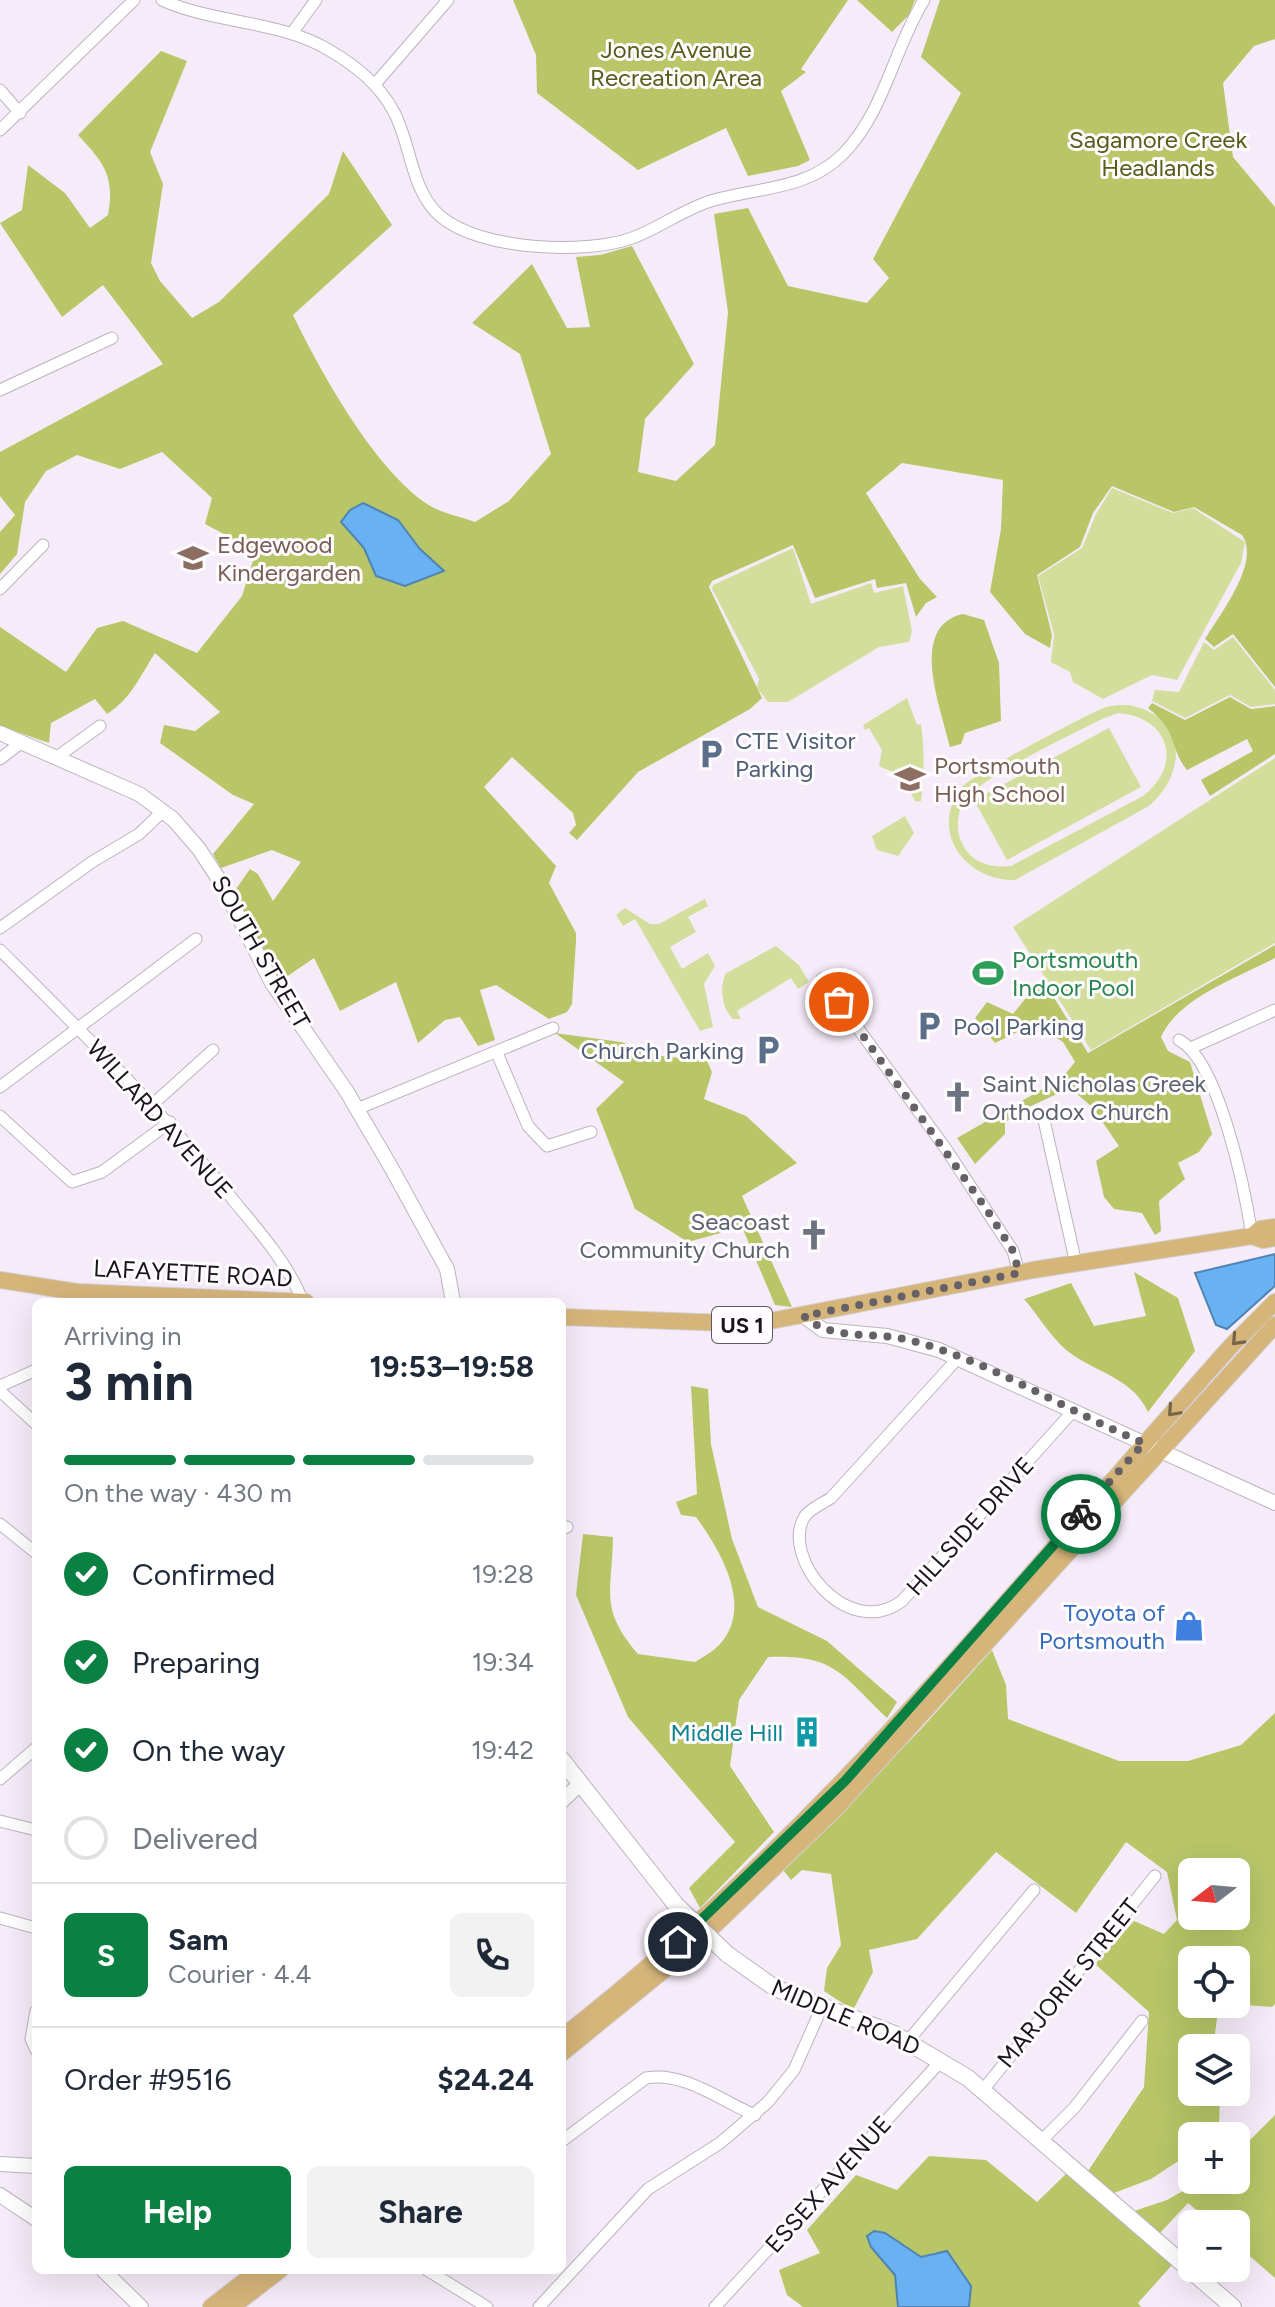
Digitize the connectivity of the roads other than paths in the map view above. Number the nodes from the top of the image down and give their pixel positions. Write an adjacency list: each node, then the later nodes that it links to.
1 (134, 0): 10 (street)
2 (162, 0): 6 (street)
3 (316, 0): 7 (street)
4 (448, 0): 8 (street)
5 (924, 0): 8 (street)
6 (188, 4): 7 (street)
7 (292, 33): 8 (street)
8 (376, 83)
9 (0, 90): 10 (street)
10 (20, 113): 11 (street)
11 (0, 130)
12 (112, 338): 13 (street)
13 (0, 390)
14 (43, 545): 15 (street)
15 (0, 589)
16 (100, 726): 19 (street)
17 (0, 733): 18 (street, SOUTH STREET)
18 (22, 742): 19 (street, SOUTH STREET); 20 (street)
19 (57, 757): 21 (street, SOUTH STREET)
20 (0, 759)
21 (163, 811): 22 (street); 35 (street, SOUTH STREET)
22 (0, 928)
23 (196, 939): 27 (street)
24 (0, 950): 27 (street, WILLARD AVENUE)
25 (822, 979): 44 (street)
26 (1275, 1010): 30 (street)
27 (78, 1028): 33 (street); 34 (street, WILLARD AVENUE)
28 (553, 1028): 32 (street)
29 (1179, 1040): 30 (street)
30 (1193, 1047): 41 (street)
31 (213, 1050): 34 (street)
32 (497, 1053): 35 (street); 39 (street)
33 (0, 1087)
34 (153, 1104): 38 (street, WILLARD AVENUE)
35 (357, 1109): 49 (street, SOUTH STREET)
36 (0, 1116): 38 (street)
37 (1044, 1120): 43 (street)
38 (170, 1122): 48 (street, WILLARD AVENUE)
39 (591, 1132)
40 (1275, 1227): 41 (main road, US 1)
41 (1252, 1236): 42 (main road, US 1); 43 (main road, US 1)
42 (1275, 1238)
43 (1076, 1264): 44 (main road, US 1)
44 (1019, 1273): 51 (main road, US 1)
45 (0, 1280): 46 (main road, LAFAYETTE ROAD)
46 (77, 1297): 47 (main road, LAFAYETTE ROAD)
47 (123, 1298)
48 (303, 1298)
49 (452, 1298)
50 (1275, 1302): 59 (main road, one-way to 59)
51 (804, 1316): 52 (main road, US 1); 54 (street)
52 (566, 1317)
53 (1275, 1325): 60 (main road)
54 (958, 1358): 57 (street); 57 (street, HILLSIDE DRIVE)
55 (32, 1372): 56 (street)
56 (0, 1389): 58 (street)
57 (1074, 1410): 59 (street)
58 (32, 1420)
59 (1144, 1443): 60 (street); 77 (main road)
60 (1160, 1450): 61 (street); 79 (main road)
61 (1275, 1503)
62 (0, 1524): 63 (street)
63 (32, 1550)
64 (32, 1751): 66 (street)
65 (566, 1765): 67 (main road, MIDDLE ROAD)
66 (0, 1777)
67 (580, 1784): 68 (street); 75 (main road, MIDDLE ROAD, bridge)
68 (566, 1797)
69 (0, 1821): 70 (street)
70 (32, 1829)
71 (1155, 1876): 81 (street, MARJORIE STREET)
72 (1034, 1890): 78 (street)
73 (0, 1918): 74 (street)
74 (32, 1927)
75 (822, 2007): 78 (main road, MIDDLE ROAD); 82 (street)
76 (1142, 2021): 84 (street)
77 (566, 2034)
78 (908, 2041): 80 (main road, MIDDLE ROAD)
79 (566, 2050)
80 (941, 2061): 81 (main road, MIDDLE ROAD); 98 (street, ESSEX AVENUE)
81 (983, 2090): 84 (main road, MIDDLE ROAD)
82 (755, 2115): 83 (street); 97 (street)
83 (566, 2138)
84 (1042, 2140): 99 (main road, MIDDLE ROAD)
85 (0, 2164): 86 (street)
86 (32, 2166)
87 (0, 2195): 88 (street)
88 (32, 2216)
89 (107, 2274): 93 (street)
90 (254, 2274): 94 (main road)
91 (275, 2274): 95 (main road)
92 (433, 2274): 96 (street)
93 (141, 2307)
94 (211, 2307)
95 (232, 2307)
96 (487, 2307)
97 (539, 2307)
98 (715, 2307)
99 (1233, 2307)

